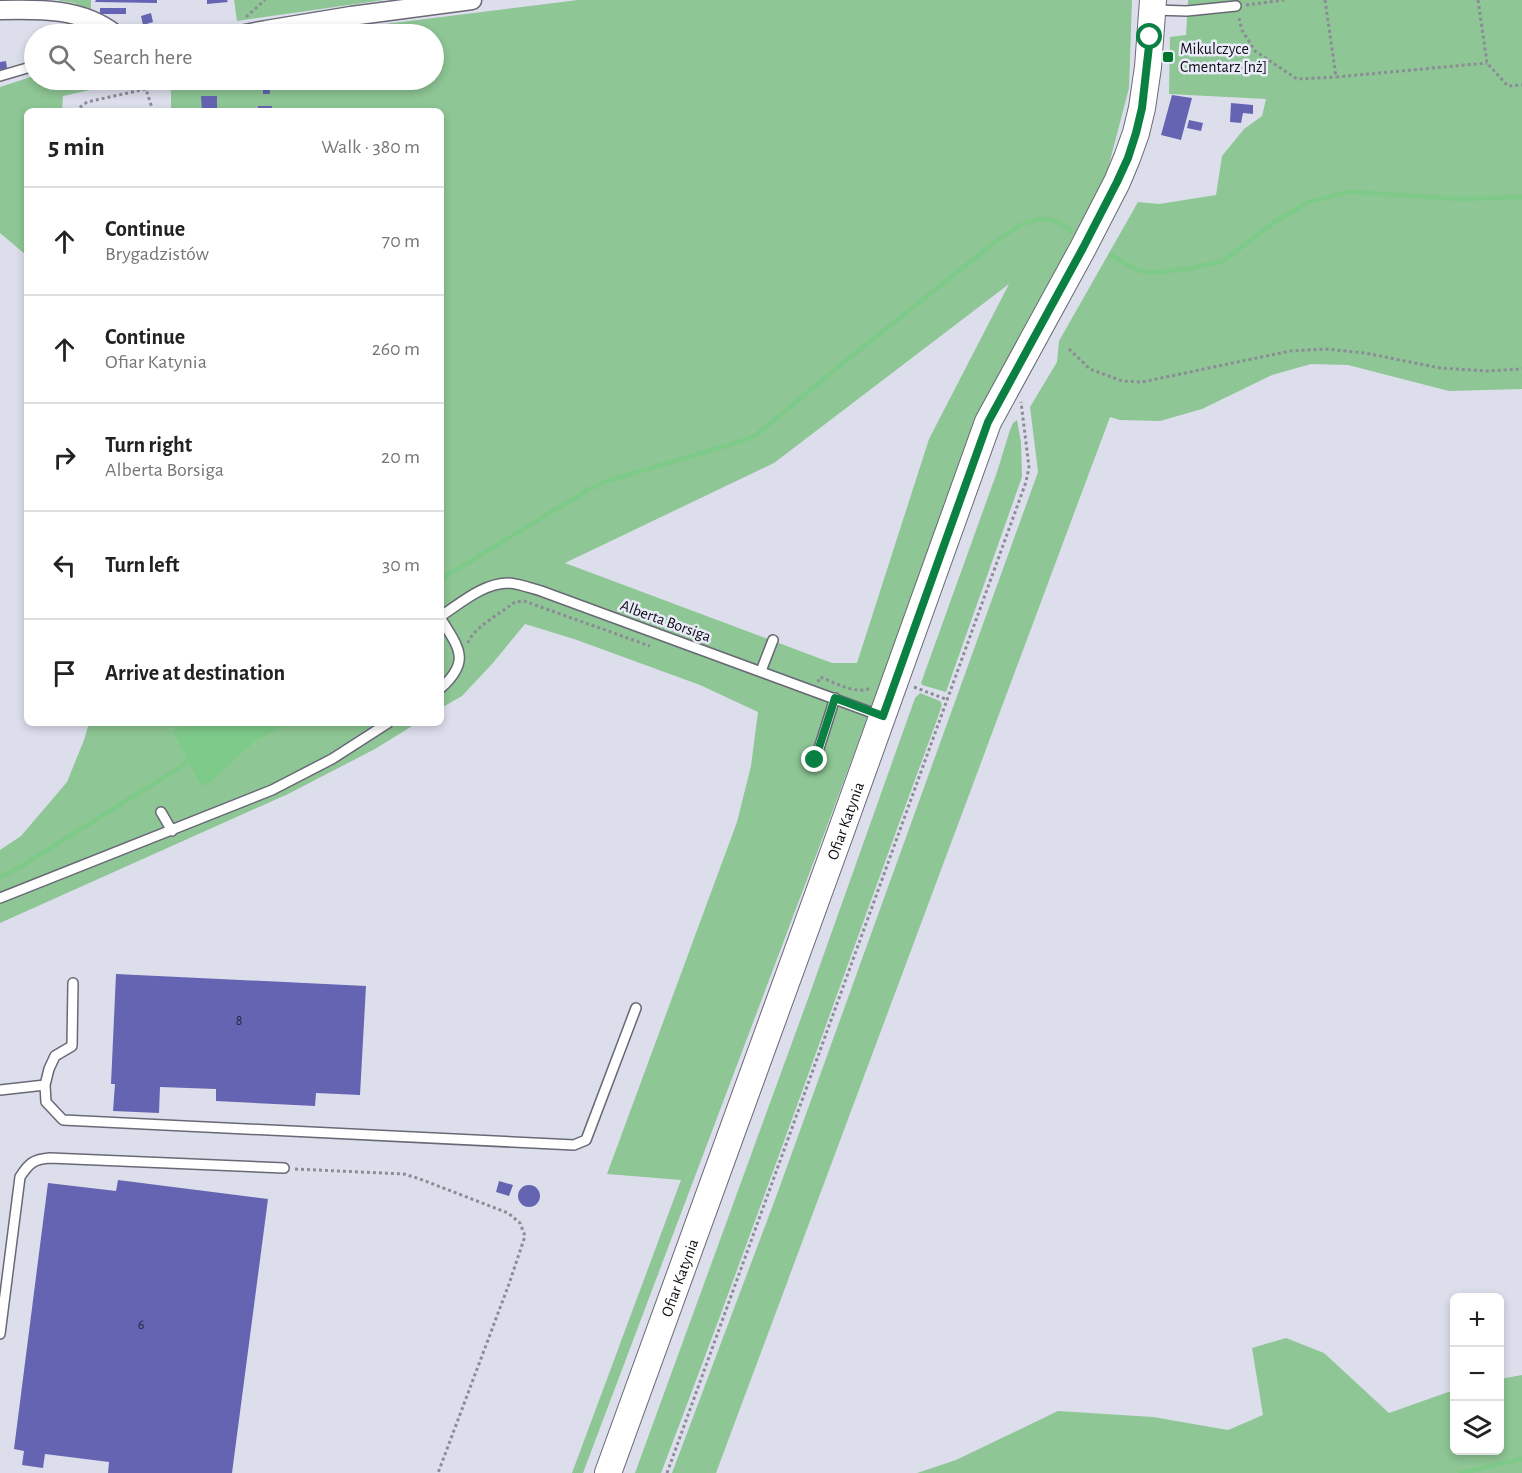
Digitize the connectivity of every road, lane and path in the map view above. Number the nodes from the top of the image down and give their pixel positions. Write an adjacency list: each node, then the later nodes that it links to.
1 (472, 0): 9 (street)
2 (1284, 0): 6 (path)
3 (1325, 0): 13 (path)
4 (1478, 0): 10 (path)
5 (1153, 5): 6 (lane); 34 (street, Ofiar Katynia)
6 (1236, 6): 13 (path)
7 (0, 10): 8 (street)
8 (100, 24)
9 (303, 24)
10 (1487, 63): 13 (path); 14 (path)
11 (24, 69): 12 (lane)
12 (0, 76)
13 (1336, 77)
14 (1522, 85)
15 (141, 90): 17 (path)
16 (146, 90): 18 (path)
17 (79, 108)
18 (152, 108)
19 (1069, 349): 20 (path)
20 (1522, 369)
21 (1021, 402): 33 (path)
22 (444, 615): 27 (lane, Alberta Borsiga)
23 (444, 622): 26 (lane)
24 (773, 640): 27 (lane)
25 (654, 647): 26 (path)
26 (460, 660): 29 (lane)
27 (761, 671): 32 (lane, Alberta Borsiga)
28 (820, 677): 30 (path)
29 (444, 686)
30 (874, 687)
31 (915, 687): 33 (path)
32 (835, 698): 34 (lane, Alberta Borsiga); 36 (lane)
33 (948, 700): 48 (path)
34 (883, 716): 47 (street, Ofiar Katynia)
35 (383, 726): 38 (lane)
36 (815, 760)
37 (161, 812): 38 (lane)
38 (172, 831): 39 (lane)
39 (0, 898)
40 (73, 983): 42 (lane)
41 (636, 1008): 42 (lane)
42 (45, 1085): 43 (lane)
43 (0, 1090)
44 (284, 1168): 45 (lane); 46 (path)
45 (0, 1334)
46 (438, 1473)
47 (608, 1473)
48 (668, 1473)

